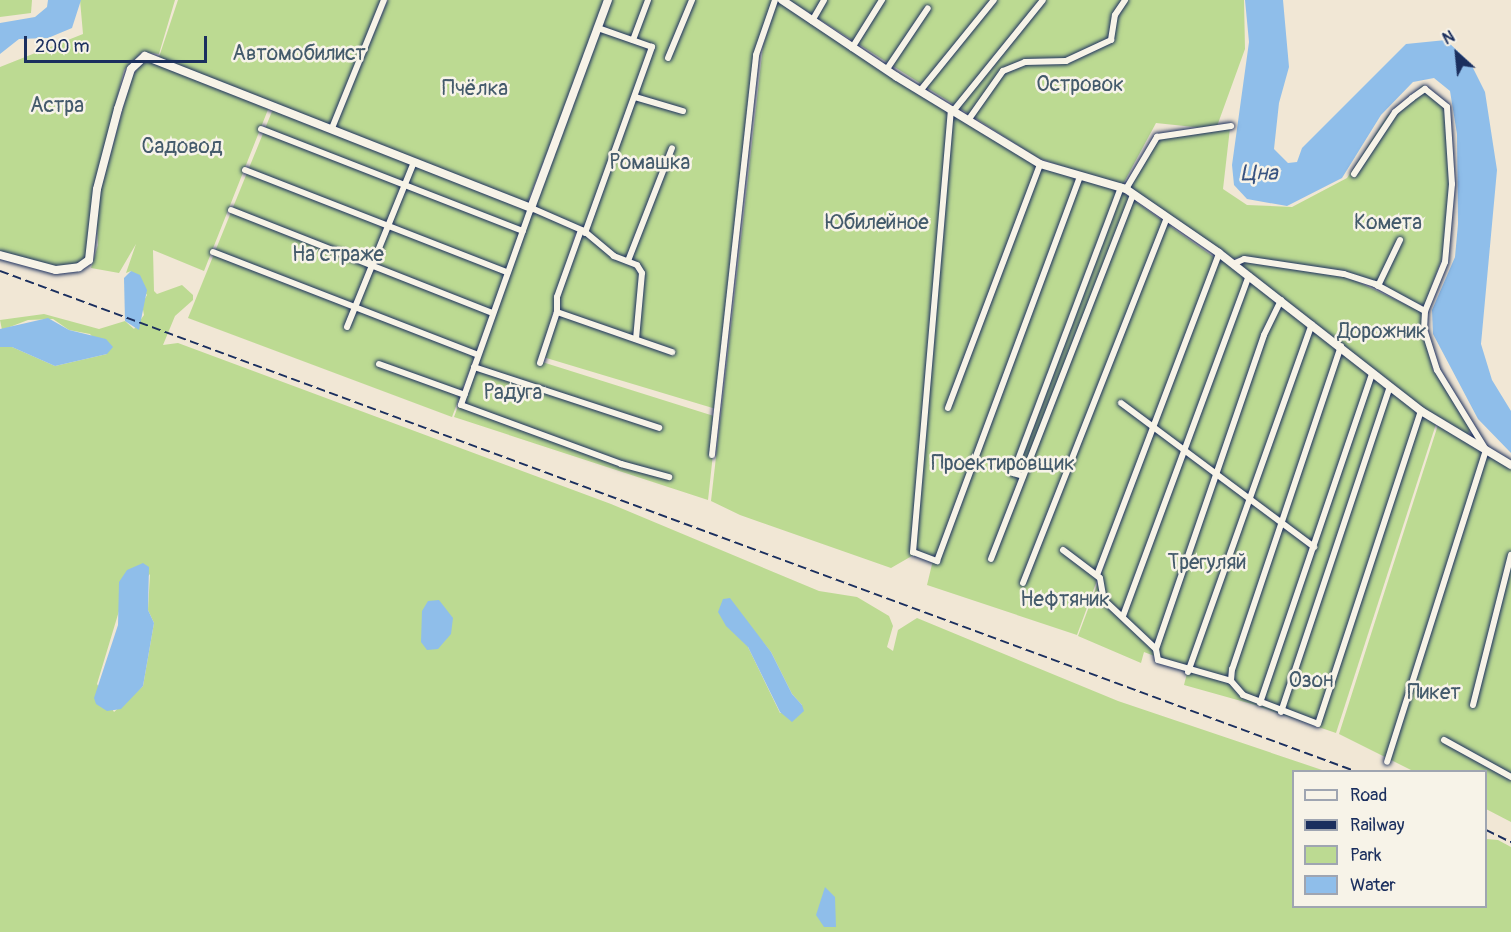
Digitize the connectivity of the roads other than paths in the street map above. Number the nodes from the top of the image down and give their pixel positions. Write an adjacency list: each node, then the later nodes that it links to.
1 (384, 0): 25 (street)
2 (608, 0): 14 (street)
3 (648, 0): 15 (street)
4 (692, 0): 17 (street)
5 (775, 0): 75 (street)
6 (782, 0): 13 (street)
7 (824, 0): 13 (street)
8 (882, 0): 16 (street)
9 (994, 0): 19 (street)
10 (1043, 0): 21 (street)
11 (1125, 0): 23 (street)
12 (928, 8): 18 (street)
13 (812, 21): 16 (street)
14 (598, 28): 15 (street); 35 (street)
15 (633, 40): 20 (street)
16 (852, 48): 18 (street)
17 (668, 58)
18 (887, 69): 19 (street)
19 (920, 91): 21 (street)
20 (635, 97): 22 (street); 40 (street)
21 (953, 110): 23 (street); 32 (street)
22 (682, 111)
23 (969, 119): 29 (street)
24 (1231, 126): 34 (street)
25 (332, 128): 28 (street); 44 (street)
26 (261, 129): 33 (street)
27 (672, 148): 45 (street)
28 (414, 162): 33 (street); 35 (street)
29 (1040, 164): 32 (street); 69 (street)
30 (245, 170): 38 (street)
31 (1354, 174): 53 (street)
32 (1080, 176): 34 (street)
33 (405, 186): 38 (street); 39 (street)
34 (1127, 190): 37 (street); 78 (street); 78 (street)
35 (531, 208): 39 (street); 40 (street)
36 (231, 210): 47 (street)
37 (1167, 218): 43 (street); 87 (street)
38 (390, 226): 47 (street); 48 (street)
39 (523, 231): 48 (street)
40 (583, 231): 45 (street); 54 (street)
41 (1400, 240): 50 (street)
42 (213, 252): 52 (street)
43 (1220, 254): 46 (street); 71 (street)
44 (0, 255)
45 (628, 261): 58 (street)
46 (1233, 264): 49 (street); 50 (street)
47 (373, 266): 52 (street); 55 (street)
48 (506, 272): 55 (street)
49 (1249, 276): 51 (street); 73 (street)
50 (1378, 286): 53 (street)
51 (1281, 300): 56 (street); 77 (street)
52 (356, 308): 57 (street); 61 (street)
53 (1425, 311): 74 (street)
54 (557, 312): 58 (street); 62 (street)
55 (492, 313): 61 (street)
56 (1312, 324): 59 (street); 80 (street)
57 (347, 327)
58 (636, 339): 60 (street)
59 (1341, 346): 65 (street); 81 (street)
60 (672, 352)
61 (478, 355): 64 (street)
62 (540, 363)
63 (379, 364): 67 (street)
64 (474, 367): 67 (street); 72 (street)
65 (1372, 374): 66 (street); 82 (street)
66 (1390, 387): 70 (street); 94 (street)
67 (465, 394): 79 (street)
68 (1121, 403): 71 (street)
69 (948, 408)
70 (1421, 411): 74 (street); 94 (street)
71 (1154, 426): 73 (street); 86 (street)
72 (659, 428)
73 (1184, 450): 77 (street); 88 (street)
74 (1486, 450): 76 (street); 96 (street)
75 (712, 455)
76 (1511, 465)
77 (1217, 474): 80 (street); 89 (street)
78 (1023, 476): 85 (street)
79 (669, 477)
80 (1251, 499): 81 (street); 90 (street)
81 (1282, 522): 82 (street); 91 (street)
82 (1314, 547): 92 (street)
83 (1063, 550): 86 (street)
84 (1511, 555): 93 (street)
85 (991, 559)
86 (1097, 575): 88 (street)
87 (1023, 583)
88 (1123, 616): 89 (street)
89 (1156, 650): 90 (street)
90 (1188, 672): 91 (street)
91 (1231, 681): 92 (street)
92 (1260, 703): 94 (street)
93 (1473, 705)
94 (1281, 712)
95 (1444, 740): 97 (street)
96 (1387, 762)
97 (1511, 777)

